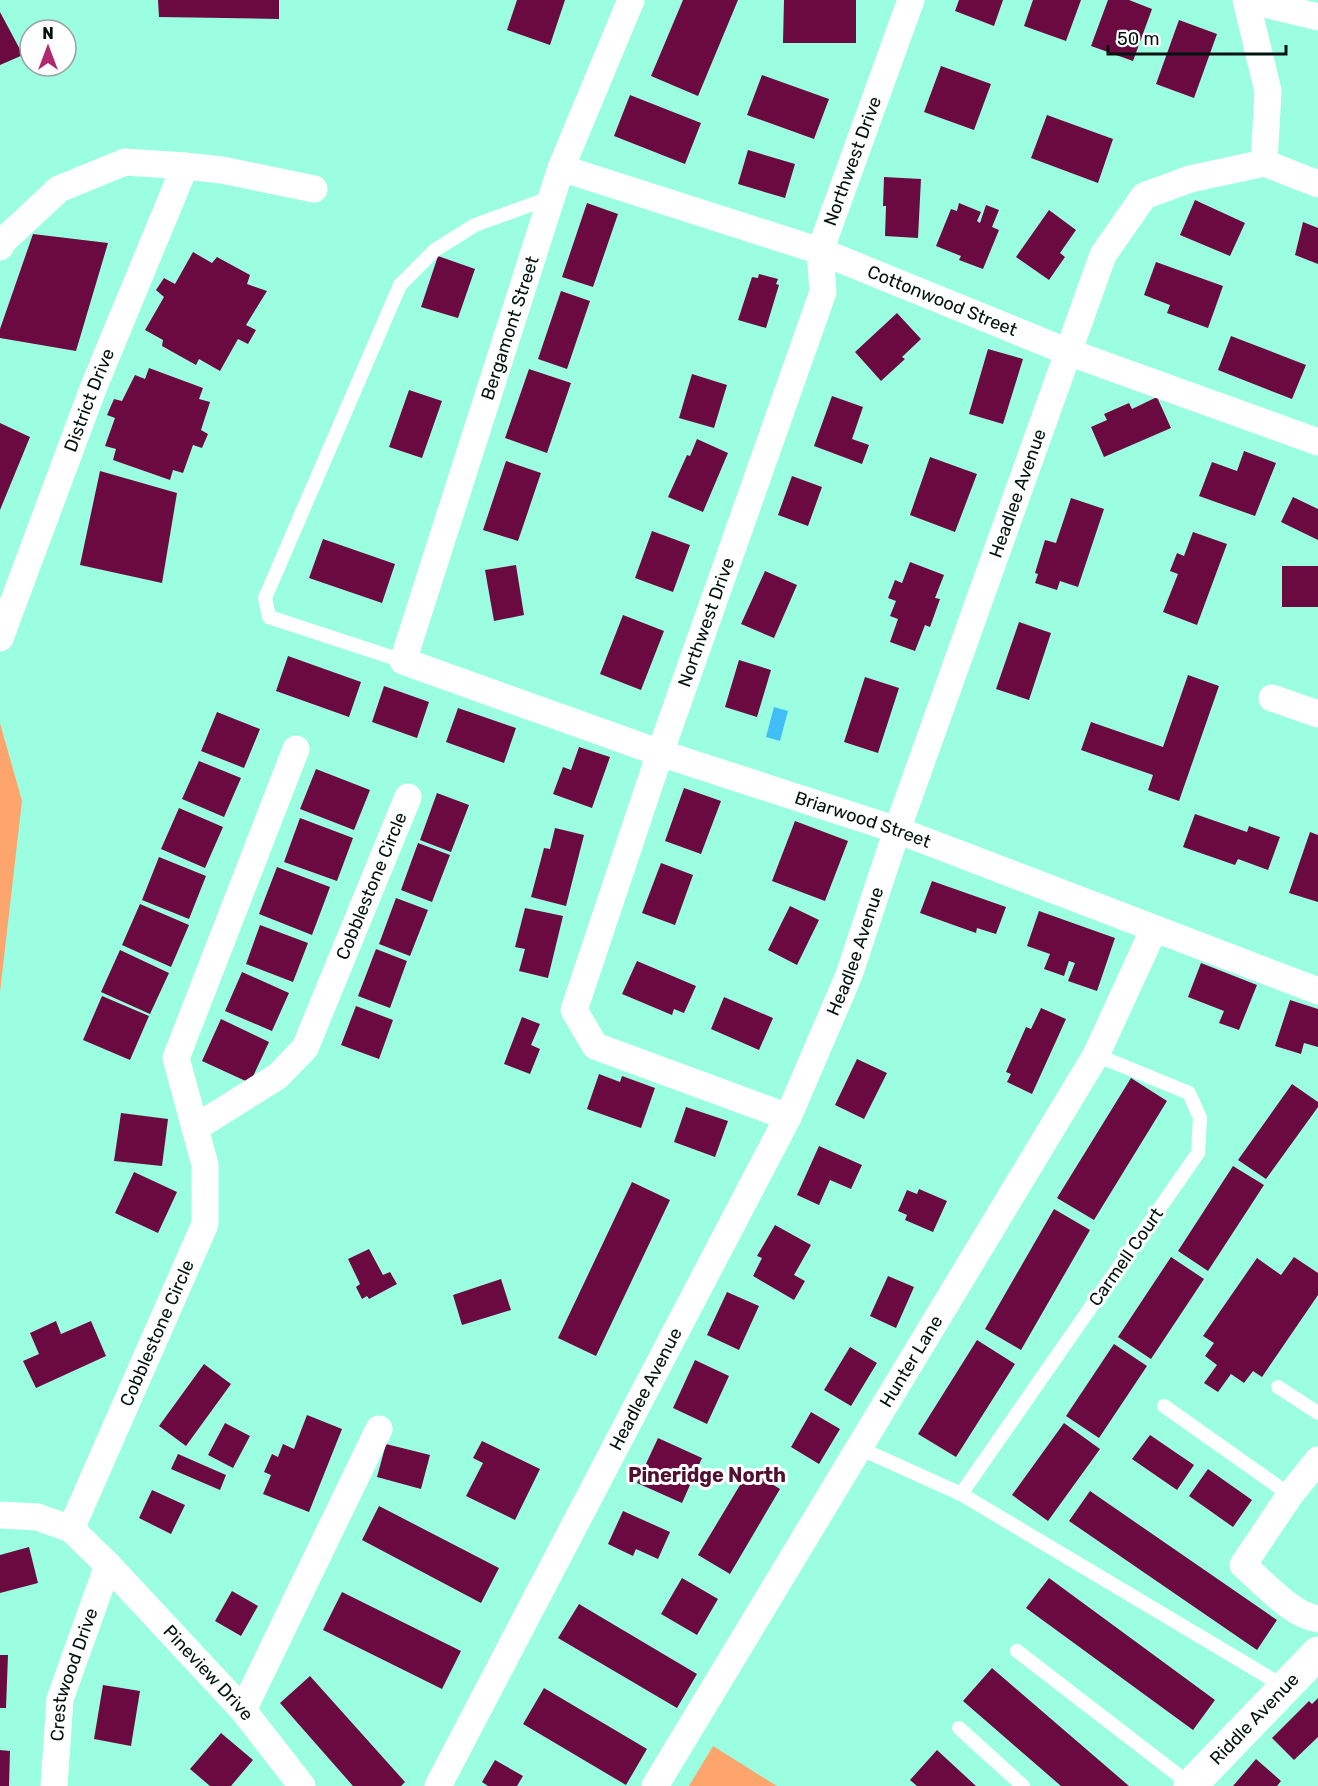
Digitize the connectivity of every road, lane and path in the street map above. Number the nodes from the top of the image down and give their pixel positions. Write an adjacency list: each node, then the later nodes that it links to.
1 (631, 0): 7 (street, Bergamont Street)
2 (911, 0): 12 (street, Northwest Drive)
3 (1247, 0): 4 (street); 5 (street)
4 (1318, 17)
5 (1264, 163): 8 (street); 13 (street, Headlee Avenue)
6 (185, 166): 9 (street); 11 (street); 15 (street, District Drive)
7 (561, 168): 10 (street, Bergamont Street); 12 (street, Cottonwood Street)
8 (1318, 184)
9 (314, 189)
10 (552, 197): 16 (street, Bergamont Street); 16 (lane)
11 (0, 247)
12 (820, 251): 13 (street, Cottonwood Street); 20 (street, Northwest Drive)
13 (1068, 352): 14 (street, Cottonwood Street); 22 (street, Headlee Avenue)
14 (1318, 442)
15 (0, 638)
16 (403, 661): 20 (street, Briarwood Street)
17 (1272, 698): 18 (street)
18 (1318, 714)
19 (296, 749): 27 (street, Cobblestone Circle)
20 (660, 753): 22 (street, Briarwood Street); 26 (street, Northwest Drive)
21 (408, 797): 27 (street, Cobblestone Circle)
22 (897, 830): 23 (street, Briarwood Street); 26 (street, Headlee Avenue)
23 (1154, 929): 24 (street, Briarwood Street); 25 (street, Hunter Lane)
24 (1318, 991)
25 (1096, 1055): 32 (street, Hunter Lane); 34 (lane, Carmell Court)
26 (788, 1117): 47 (street, Headlee Avenue)
27 (195, 1128): 37 (street, Cobblestone Circle)
28 (1278, 1387): 30 (lane)
29 (1164, 1406): 35 (lane)
30 (1318, 1413)
31 (378, 1429): 43 (street)
32 (859, 1448): 34 (lane); 48 (street, Hunter Lane)
33 (1318, 1460): 35 (street)
34 (961, 1494): 42 (lane)
35 (1290, 1496): 39 (street)
36 (0, 1515): 37 (street)
37 (71, 1529): 38 (street, Pineview Drive)
38 (108, 1565): 43 (street, Pineview Drive); 45 (street, Crestwood Drive)
39 (1318, 1619)
40 (1017, 1651): 50 (lane)
41 (1318, 1653): 42 (street, Riddle Avenue)
42 (1285, 1687): 50 (street, Riddle Avenue)
43 (243, 1710): 46 (street, Pineview Drive)
44 (959, 1728): 49 (lane)
45 (54, 1786)
46 (302, 1786)
47 (438, 1786)
48 (655, 1786)
49 (1023, 1786)
50 (1191, 1786)

